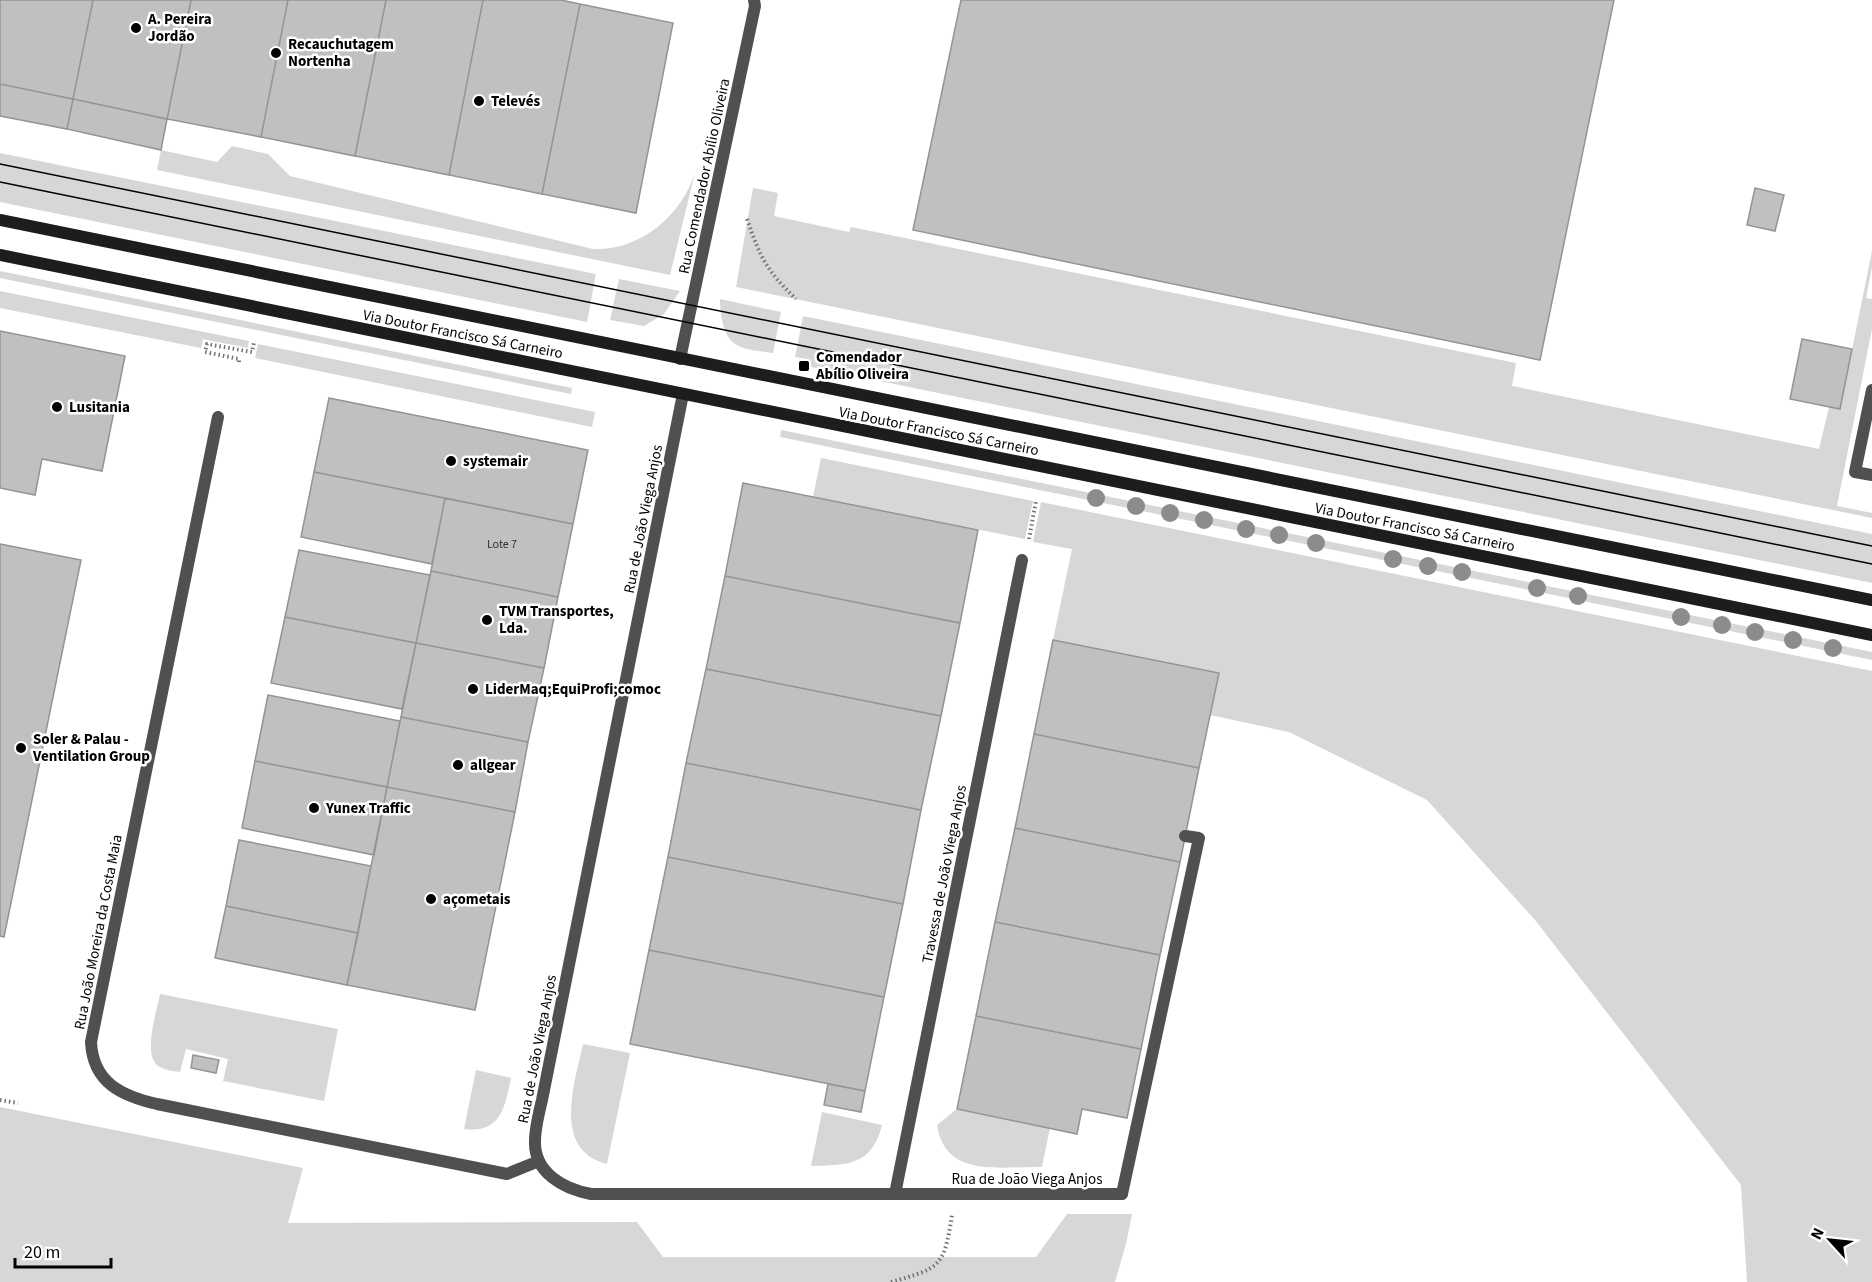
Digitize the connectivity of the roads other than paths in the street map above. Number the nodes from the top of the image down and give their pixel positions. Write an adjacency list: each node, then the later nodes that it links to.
1 (754, 0): 4 (street, Rua Comendador Abílio Oliveira)
2 (0, 219): 4 (main road, Via Doutor Francisco Sá Carneiro)
3 (0, 255): 6 (main road, Via Doutor Francisco Sá Carneiro)
4 (680, 359): 10 (main road, Via Doutor Francisco Sá Carneiro)
5 (1872, 390): 8 (street)
6 (683, 394): 11 (main road, Via Doutor Francisco Sá Carneiro); 15 (street, Rua de João Viega Anjos)
7 (218, 417): 15 (street, Rua João Moreira da Costa Maia)
8 (1872, 475)
9 (1022, 560): 16 (street, Travessa de João Viega Anjos)
10 (1872, 600)
11 (1872, 635)
12 (1185, 836): 14 (street)
13 (1176, 878): 14 (street)
14 (1190, 880): 16 (street, Rua de João Viega Anjos)
15 (539, 1161): 16 (street, Rua de João Viega Anjos)
16 (896, 1194)

